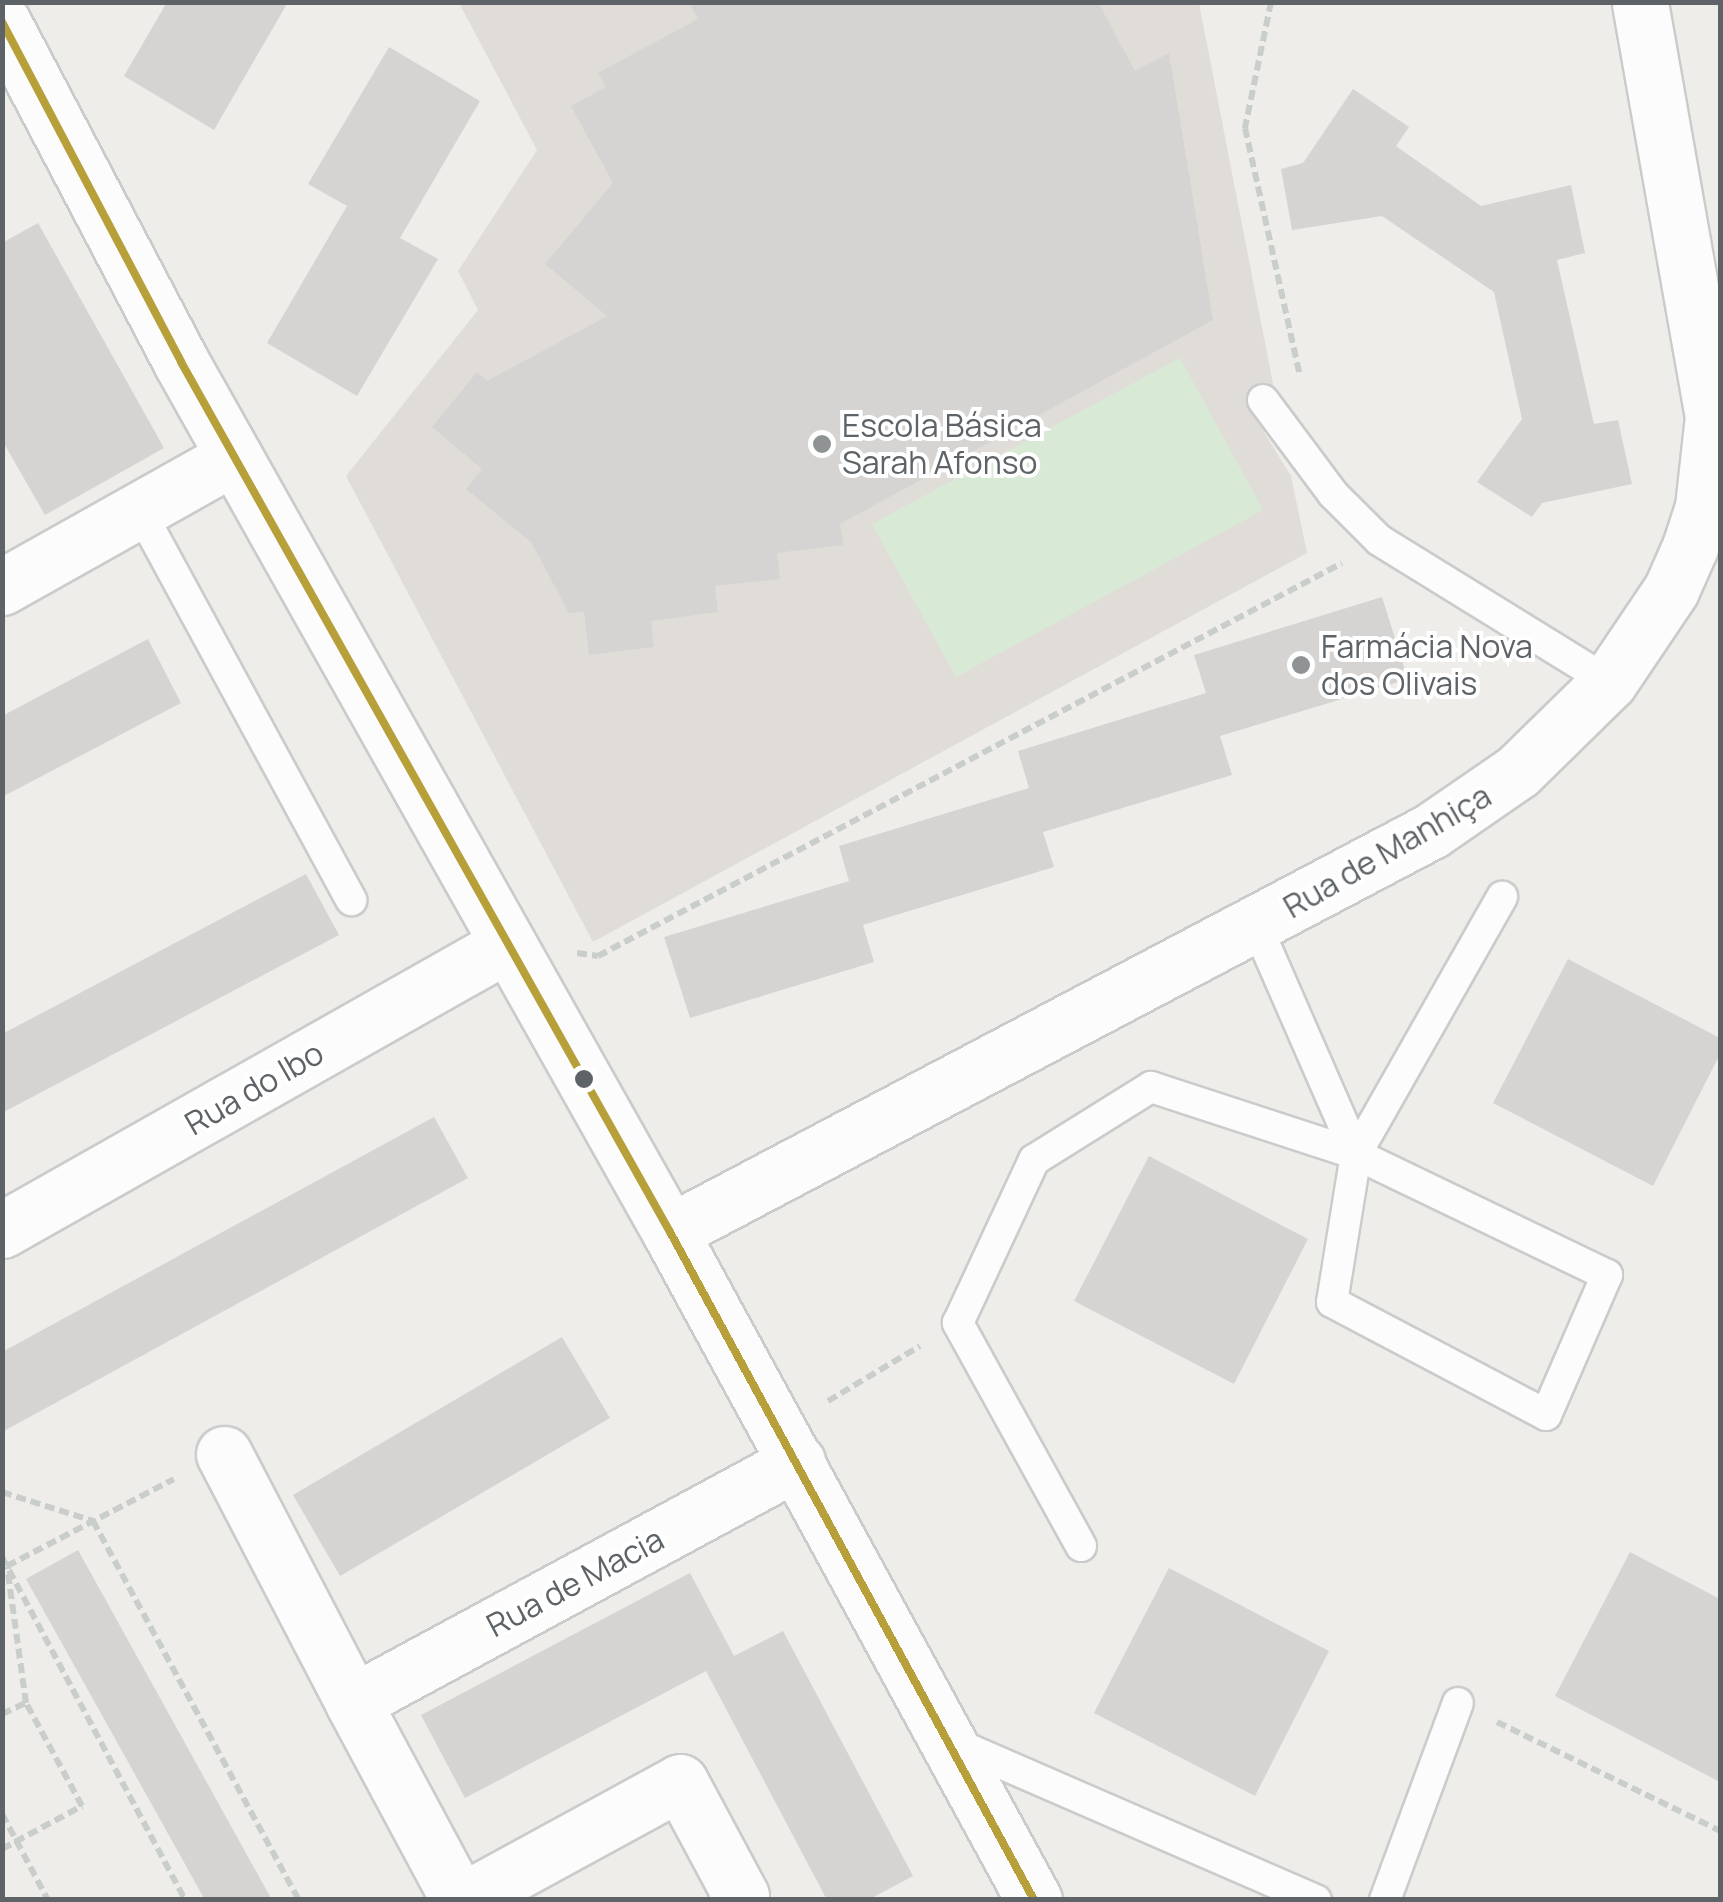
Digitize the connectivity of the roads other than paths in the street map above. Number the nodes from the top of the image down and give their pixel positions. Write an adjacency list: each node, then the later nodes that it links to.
1 (1640, 2): 7 (street, Rua de Manhiça)
2 (2, 21): 4 (street)
3 (1263, 400): 7 (lane)
4 (234, 457): 5 (street); 11 (street)
5 (140, 511): 6 (street); 9 (lane)
6 (2, 587)
7 (1610, 682): 10 (street, Rua de Manhiça)
8 (1502, 897): 12 (lane)
9 (351, 900)
10 (1257, 927): 12 (lane); 14 (street, Rua de Manhiça)
11 (506, 945): 13 (street, Rua do Ibo); 14 (street)
12 (1356, 1154): 12 (lane); 17 (lane)
13 (2, 1230)
14 (670, 1232): 15 (street)
15 (788, 1446): 18 (street, Rua de Macia); 20 (street)
16 (224, 1454): 18 (street)
17 (1081, 1546)
18 (353, 1702): 21 (street)
19 (1458, 1703): 25 (lane)
20 (949, 1741): 23 (street); 24 (lane)
21 (461, 1900): 22 (street)
22 (736, 1900)
23 (1034, 1900)
24 (1316, 1900)
25 (1385, 1900)

